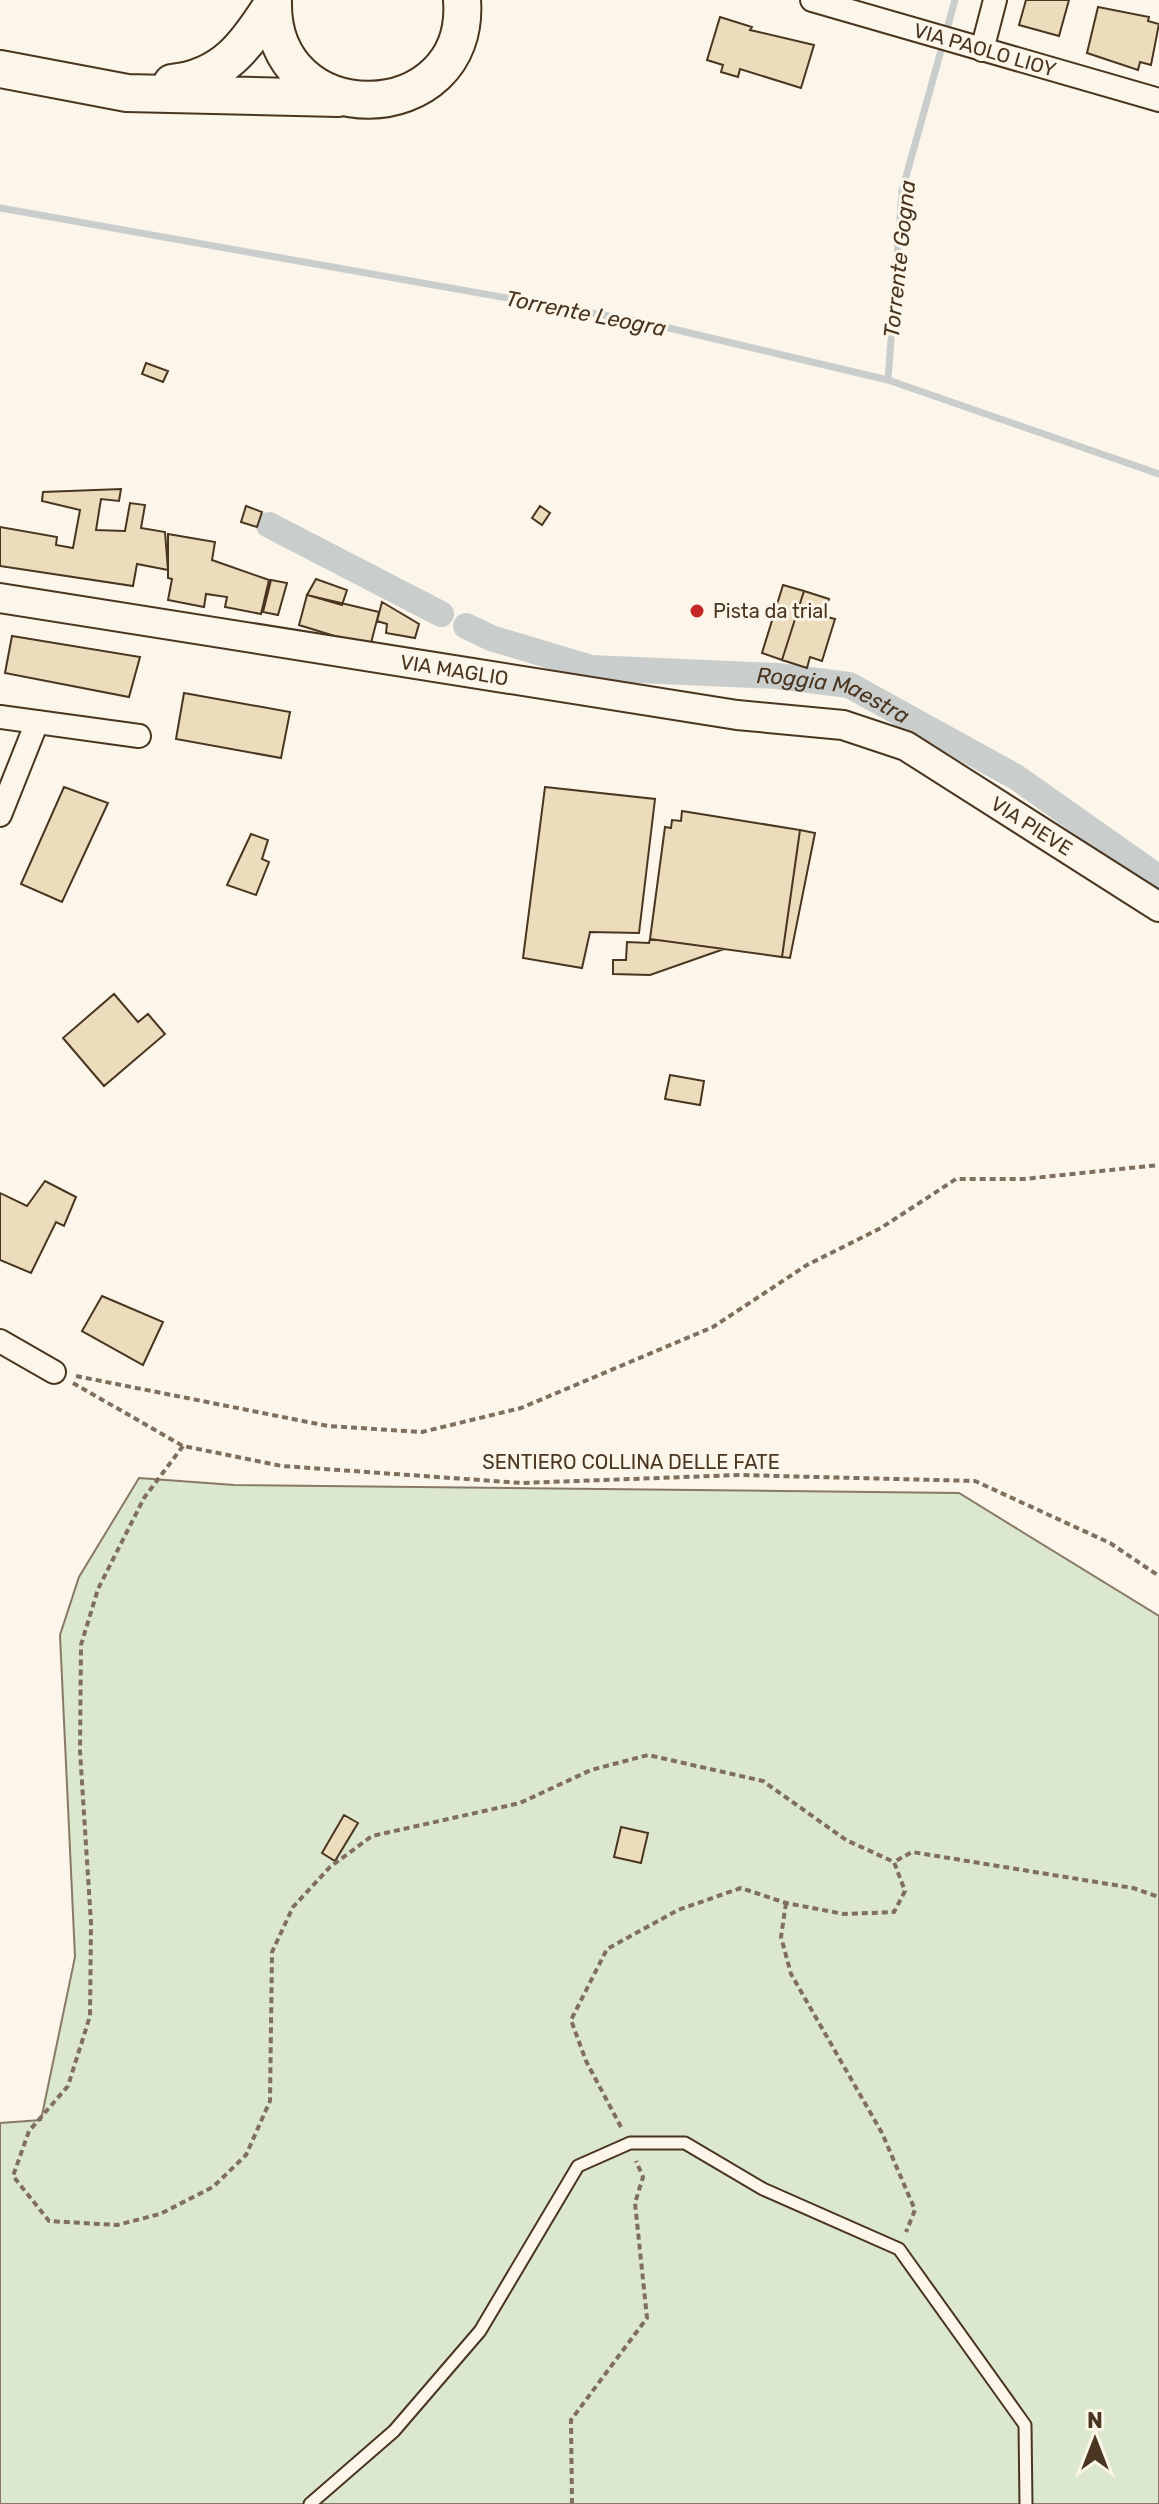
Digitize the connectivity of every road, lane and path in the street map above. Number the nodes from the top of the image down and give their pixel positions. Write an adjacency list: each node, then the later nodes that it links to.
1 (462, 0): 8 (main road)
2 (812, 0): 5 (street, VIA PAOLO LIOY)
3 (995, 0): 5 (street)
4 (272, 2): 7 (main road); 8 (main road)
5 (971, 47): 9 (street, VIA PAOLO LIOY)
6 (0, 69): 7 (main road)
7 (70, 80): 8 (main road)
8 (338, 98)
9 (1159, 100)
10 (0, 598): 14 (street, VIA MAGLIO)
11 (0, 717): 12 (street)
12 (37, 722): 13 (street); 15 (street)
13 (139, 736)
14 (906, 746): 16 (street, VIA PIEVE)
15 (0, 815)
16 (1159, 907)
17 (1159, 1165): 19 (path)
18 (0, 1341): 19 (street)
19 (54, 1372): 20 (path, SENTIERO COLLINA DELLE FATE)
20 (183, 1446): 21 (path, SENTIERO COLLINA DELLE FATE); 22 (path)
21 (1159, 1576)
22 (894, 1862): 23 (path); 24 (path)
23 (1159, 1897)
24 (786, 1903): 25 (path); 26 (path)
25 (630, 2143): 26 (lane); 27 (lane); 28 (path)
26 (899, 2249): 29 (lane)
27 (310, 2504)
28 (572, 2504)
29 (1026, 2504)

